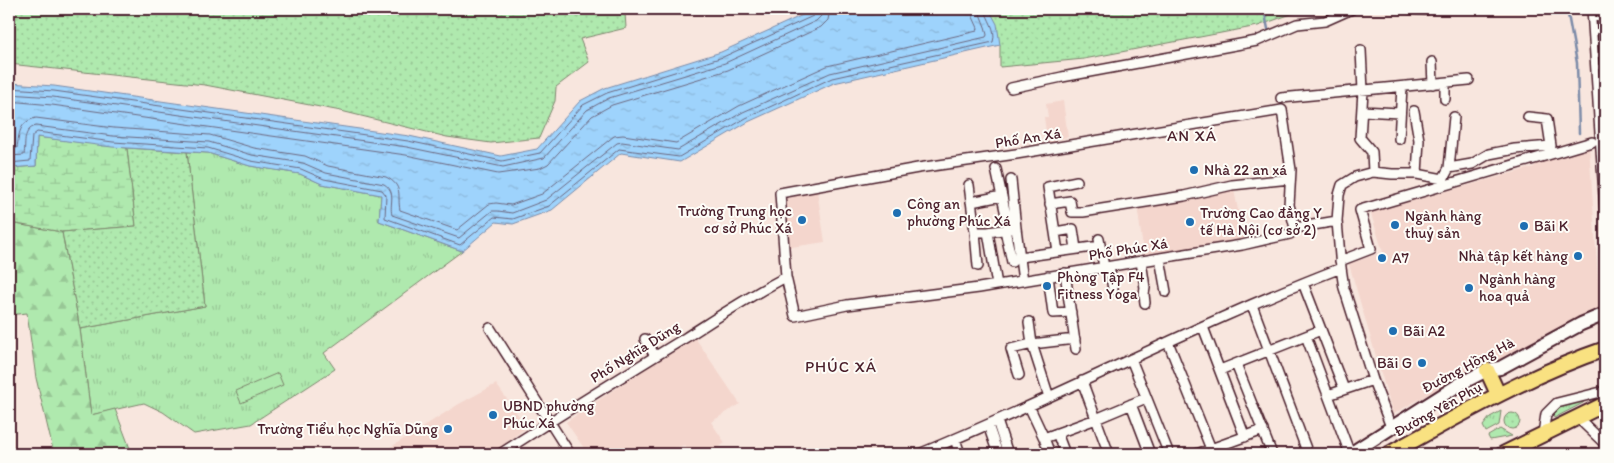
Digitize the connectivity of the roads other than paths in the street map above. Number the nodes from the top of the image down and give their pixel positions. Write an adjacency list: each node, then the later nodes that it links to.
1 (1352, 9): 13 (street)
2 (1411, 9): 5 (street)
3 (1592, 9): 35 (street)
4 (1601, 9): 8 (street)
5 (1425, 10)
6 (1361, 50): 14 (street)
7 (1432, 62): 11 (street)
8 (1605, 79)
9 (1469, 80): 10 (street)
10 (1446, 83): 11 (street); 16 (street)
11 (1433, 84): 12 (street)
12 (1402, 87): 14 (street); 19 (street)
13 (1011, 88)
14 (1363, 91): 15 (street); 17 (street)
15 (1281, 98)
16 (1445, 99)
17 (1362, 111): 19 (street); 26 (street)
18 (1414, 111): 27 (street)
19 (1399, 113): 22 (street)
20 (1454, 117): 24 (street)
21 (1528, 117): 24 (street)
22 (1399, 139)
23 (1592, 142): 47 (street)
24 (1449, 168): 27 (street)
25 (996, 169): 32 (street)
26 (1373, 172): 27 (street); 36 (street)
27 (1417, 174)
28 (1290, 179): 34 (street); 37 (street); 52 (street, Phố An Xá)
29 (1011, 180): 38 (street)
30 (1077, 182): 34 (street)
31 (969, 185): 33 (street)
32 (1002, 196): 33 (street); 38 (street)
33 (971, 202): 39 (street)
34 (1050, 204): 41 (street)
35 (1605, 211)
36 (1337, 221): 37 (street, Phố Phúc Xá); 47 (street)
37 (1295, 228): 44 (street, Phố Phúc Xá)
38 (1010, 229): 40 (street); 45 (street)
39 (975, 232): 40 (street); 48 (street)
40 (988, 232): 55 (street)
41 (1055, 232): 42 (street); 43 (street)
42 (1076, 249): 43 (street); 49 (street)
43 (1058, 252): 45 (street)
44 (1160, 258): 46 (street, Phố Phúc Xá); 57 (street)
45 (1016, 260): 53 (street)
46 (1141, 261): 49 (street, Phố Phúc Xá); 58 (street)
47 (1341, 265): 54 (street); 80 (street)
48 (978, 266)
49 (1106, 267): 50 (street, Phố Phúc Xá); 56 (street)
50 (1065, 273): 51 (street, Phố Phúc Xá); 60 (street)
51 (1048, 276): 53 (street, Phố Phúc Xá); 60 (street)
52 (786, 277): 55 (street, Phố Phúc Xá); 74 (street, Phố Nghĩa Dũng)
53 (1023, 281): 55 (street, Phố Phúc Xá)
54 (1302, 283): 59 (street); 65 (street)
55 (997, 285)
56 (1113, 289)
57 (1166, 292)
58 (1145, 303)
59 (1252, 305): 63 (street); 73 (street)
60 (1071, 312): 68 (street)
61 (1605, 314): 78 (street, Đường Hồng Hà)
62 (1029, 322): 70 (street)
63 (1203, 327): 69 (street); 77 (street)
64 (490, 328): 93 (street)
65 (1321, 330): 66 (street); 82 (street)
66 (1306, 336): 73 (street); 85 (street)
67 (645, 339): 74 (street)
68 (1075, 339): 70 (street); 72 (street)
69 (1168, 342): 75 (street); 105 (street)
70 (1032, 344): 79 (street); 86 (street)
71 (1605, 349): 84 (main road, Đường Yên Phụ)
72 (1076, 350)
73 (1269, 351): 76 (street); 119 (street)
74 (655, 356): 93 (street, Phố Nghĩa Dũng)
75 (1131, 359): 81 (street); 87 (street)
76 (1236, 364): 77 (street); 97 (street)
77 (1220, 370): 100 (street)
78 (1487, 370): 84 (main road); 96 (street, Đường Hồng Hà)
79 (1019, 375)
80 (1373, 380): 82 (street); 96 (street)
81 (1082, 381): 86 (street); 92 (street)
82 (1344, 389): 85 (street)
83 (1605, 390): 99 (street)
84 (1500, 393): 121 (main road, Đường Yên Phụ)
85 (1328, 395): 120 (street)
86 (1049, 397): 90 (street)
87 (1146, 398): 88 (street); 116 (street)
88 (1131, 404): 92 (street); 115 (street)
89 (1605, 404): 91 (main road)
90 (1029, 406): 94 (street); 101 (street)
91 (1577, 417): 99 (main road); 103 (street)
92 (1096, 419): 98 (street); 114 (street)
93 (549, 421): 106 (street, Phố Nghĩa Dũng); 107 (street)
94 (997, 421): 95 (street); 111 (street)
95 (988, 425): 102 (street); 110 (street)
96 (1391, 427): 120 (street, Đường Hồng Hà)
97 (1262, 430): 100 (street); 118 (street)
98 (1057, 433): 101 (street); 113 (street)
99 (1543, 434): 104 (main road)
100 (1245, 436): 105 (street)
101 (1044, 438): 112 (street)
102 (955, 440): 108 (street); 109 (street)
103 (1605, 444)
104 (1527, 448): 122 (main road)
105 (1212, 452): 117 (street)
106 (500, 454)
107 (570, 454)
108 (919, 454)
109 (960, 454)
110 (998, 454)
111 (1008, 454)
112 (1050, 454)
113 (1066, 454)
114 (1109, 454)
115 (1150, 454)
116 (1169, 454)
117 (1197, 454)
118 (1272, 454)
119 (1308, 454)
120 (1350, 454)
121 (1389, 454)
122 (1503, 454)

